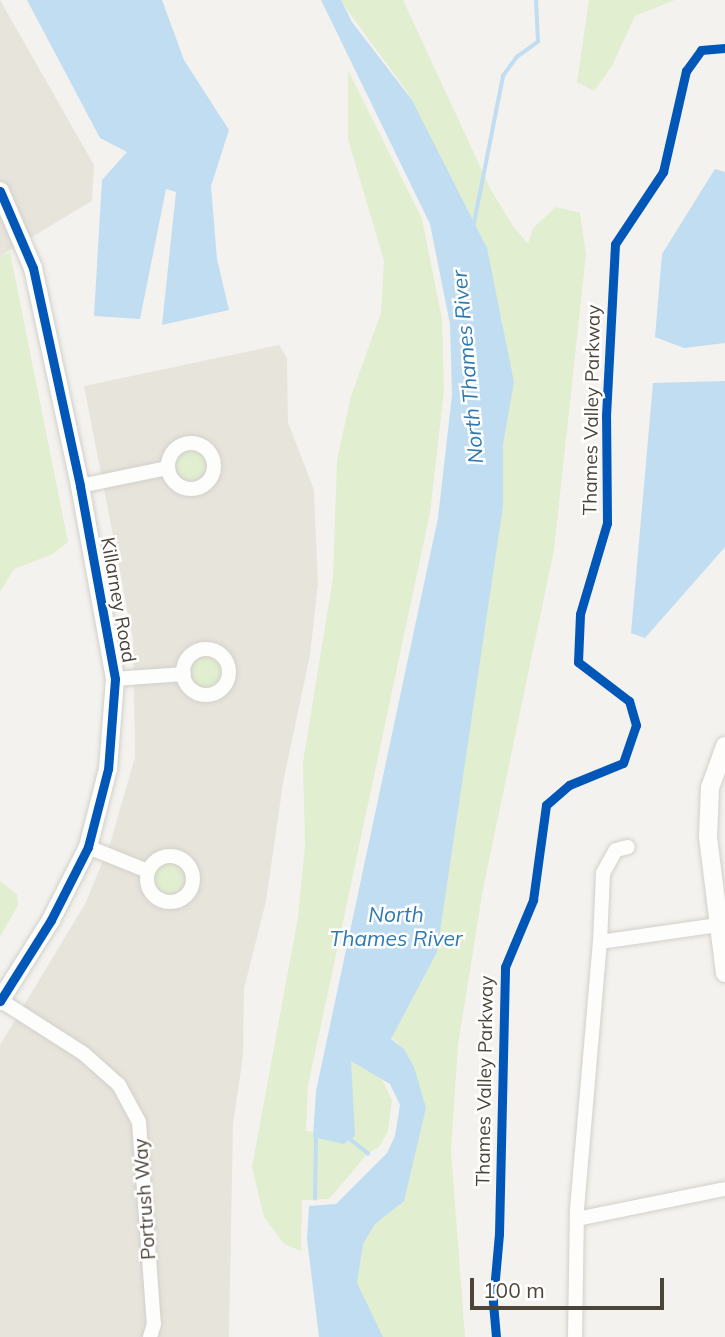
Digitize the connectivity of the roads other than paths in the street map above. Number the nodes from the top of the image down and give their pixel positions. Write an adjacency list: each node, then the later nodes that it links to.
1 (0, 191): 3 (street, Killarney Road)
2 (168, 468): 3 (street)
3 (80, 485): 5 (street, Killarney Road)
4 (184, 674): 5 (street)
5 (115, 679): 7 (street, Killarney Road)
6 (725, 746): 10 (street)
7 (88, 847): 9 (street); 13 (street, Killarney Road)
8 (628, 847): 11 (street)
9 (148, 871)
10 (718, 925): 11 (street); 12 (street)
11 (600, 942): 15 (street)
12 (725, 973)
13 (0, 1000): 16 (street, Portrush Way)
14 (725, 1189): 15 (street)
15 (577, 1219): 17 (street)
16 (150, 1337)
17 (575, 1337)

